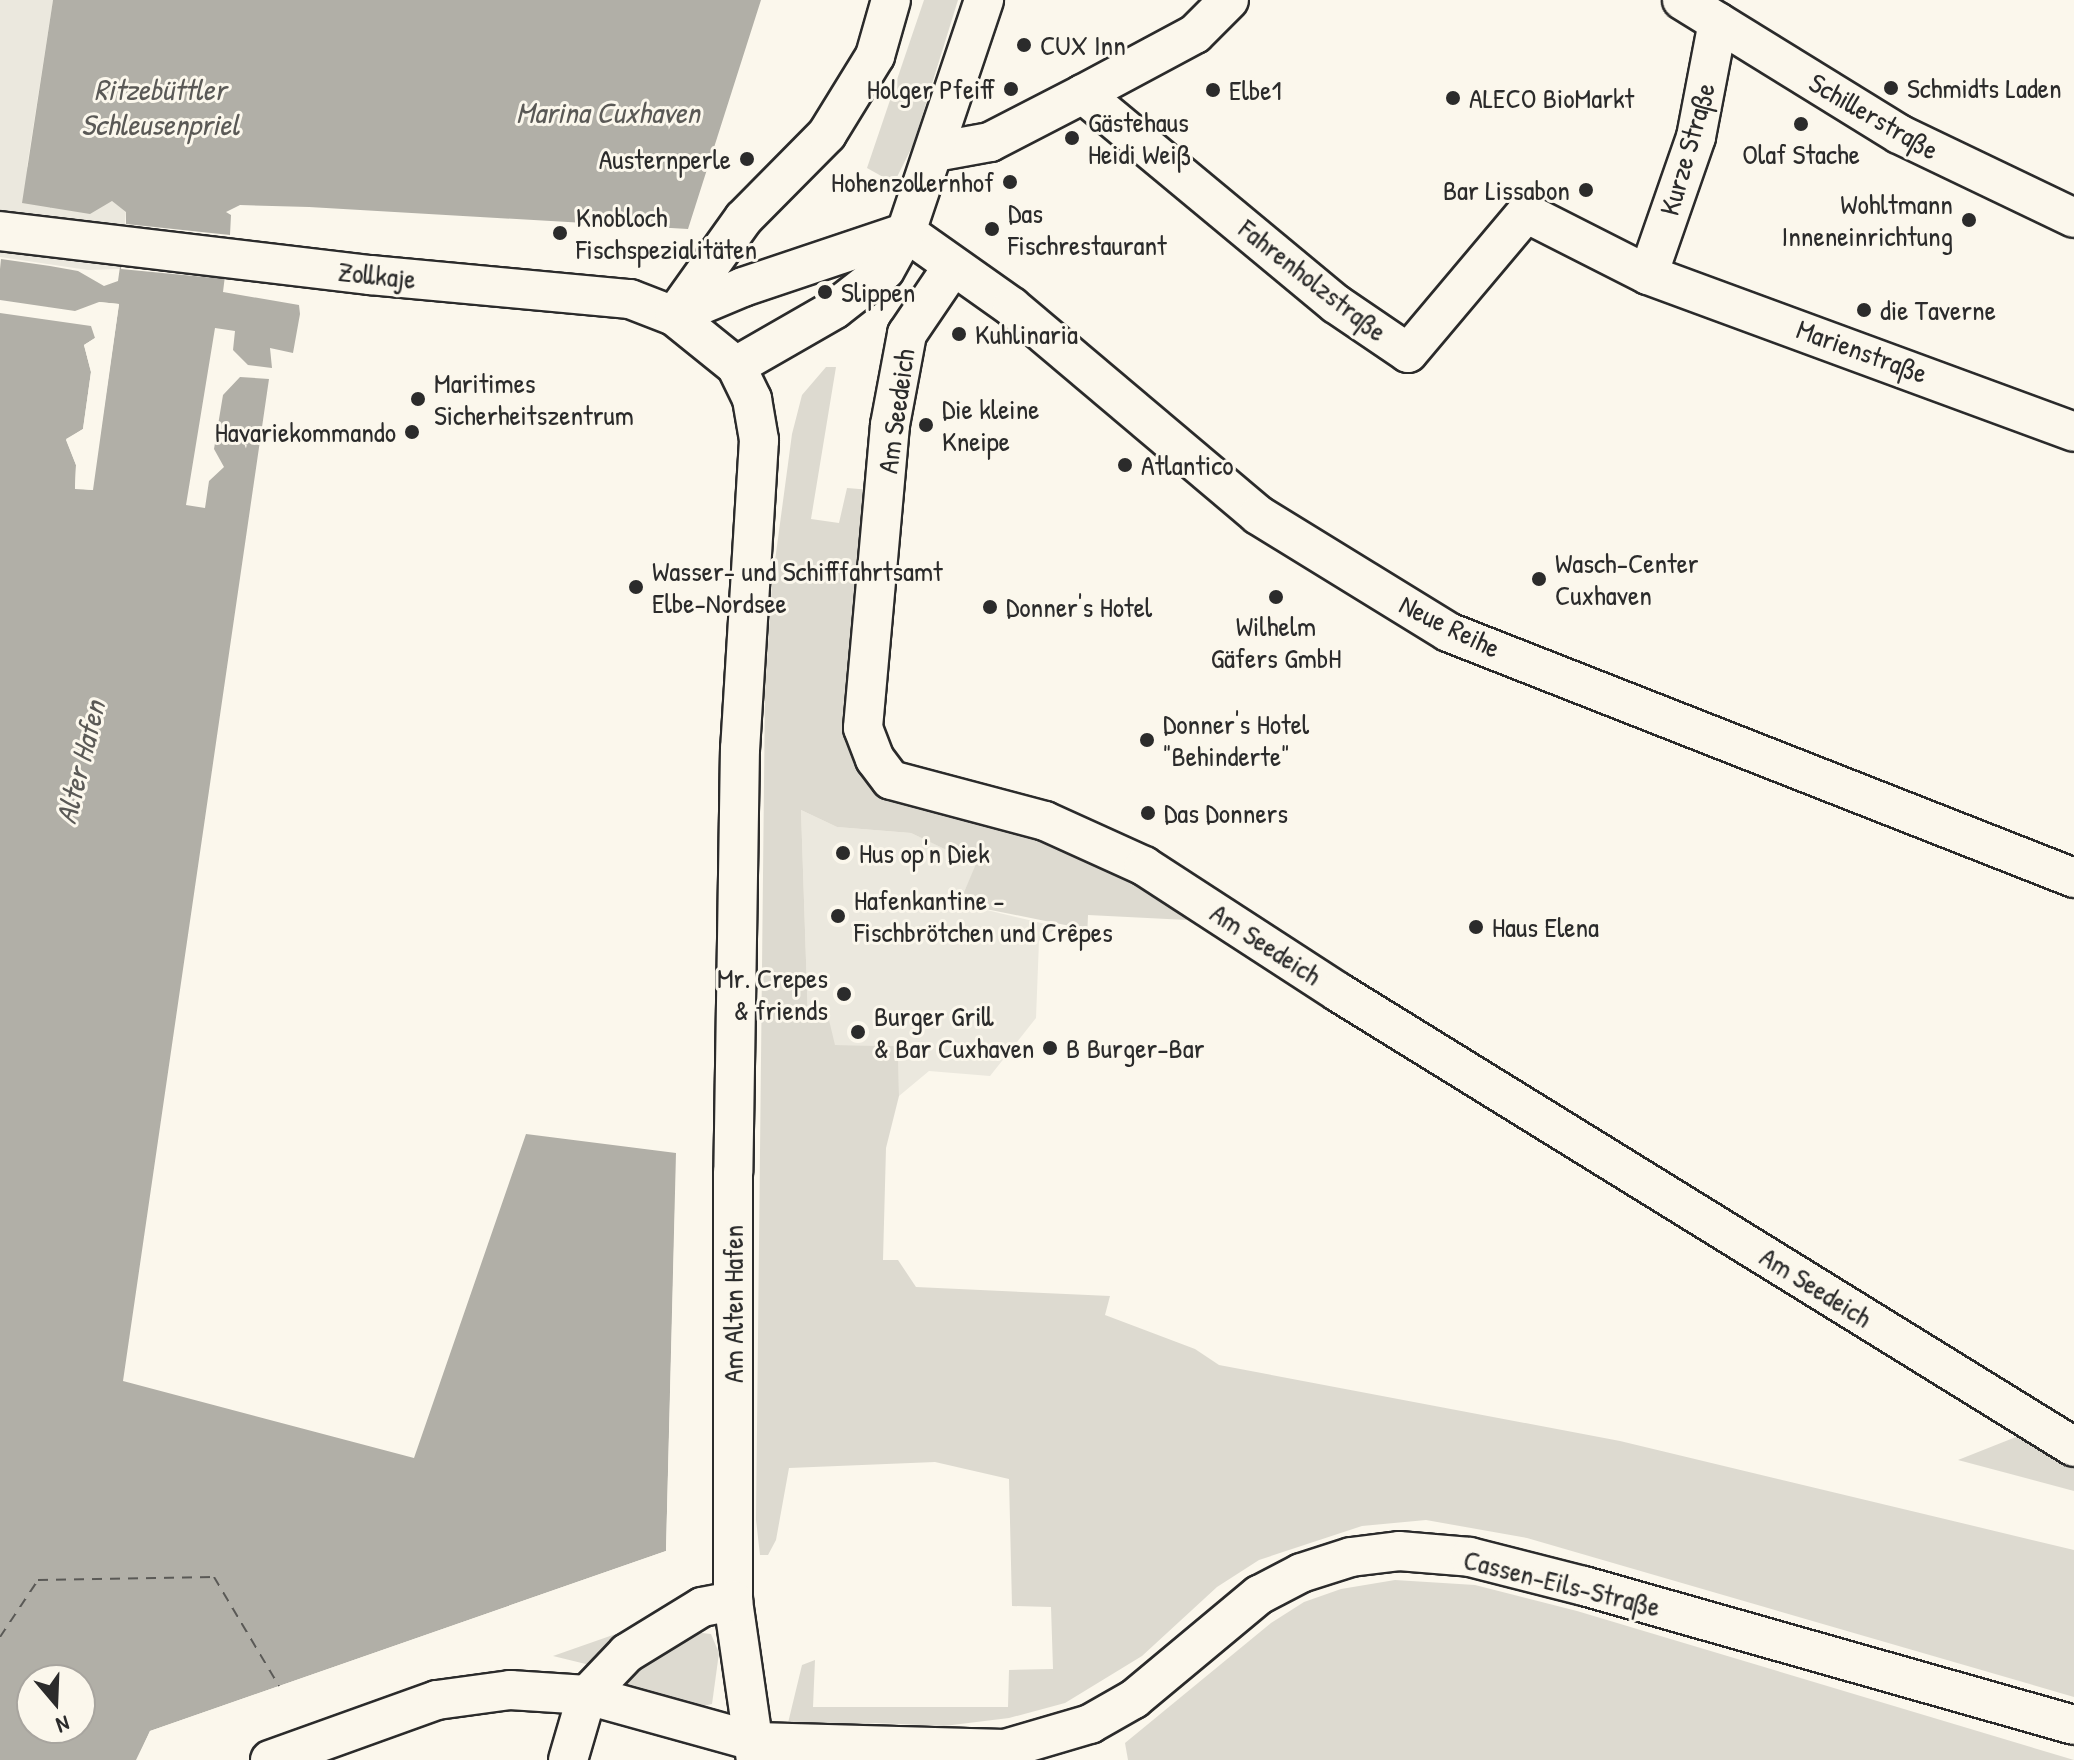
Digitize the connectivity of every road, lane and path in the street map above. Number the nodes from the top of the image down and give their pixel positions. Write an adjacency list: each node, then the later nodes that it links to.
1 (891, 0): 8 (street)
2 (984, 0): 7 (street)
3 (1229, 0): 6 (street)
4 (1682, 0): 5 (street, Schillerstraße)
5 (1718, 22): 9 (street, Schillerstraße); 15 (street, Kurze Straße)
6 (1083, 94): 7 (street); 15 (street, Fahrenholzstraße)
7 (935, 152): 11 (street)
8 (744, 218): 14 (street); 16 (street)
9 (2074, 218)
10 (0, 231): 16 (street, Zollkaje)
11 (906, 232): 12 (street); 13 (street, Neue Reihe); 17 (street)
12 (843, 256): 14 (street); 17 (street)
13 (953, 266): 19 (street, Neue Reihe); 20 (street, Am Seedeich)
14 (793, 273): 16 (street)
15 (1648, 275): 18 (street, Marienstraße)
16 (674, 316): 17 (street, Zollkaje)
17 (736, 366): 21 (street, Am Alten Hafen)
18 (2074, 432)
19 (2074, 878)
20 (2074, 1447)
21 (733, 1601): 22 (street); 24 (street, Am Alten Hafen)
22 (587, 1695): 24 (street); 25 (street); 26 (street)
23 (2074, 1725): 24 (street, Cassen-Eils-Straße)
24 (756, 1751)
25 (270, 1760)
26 (568, 1760)

